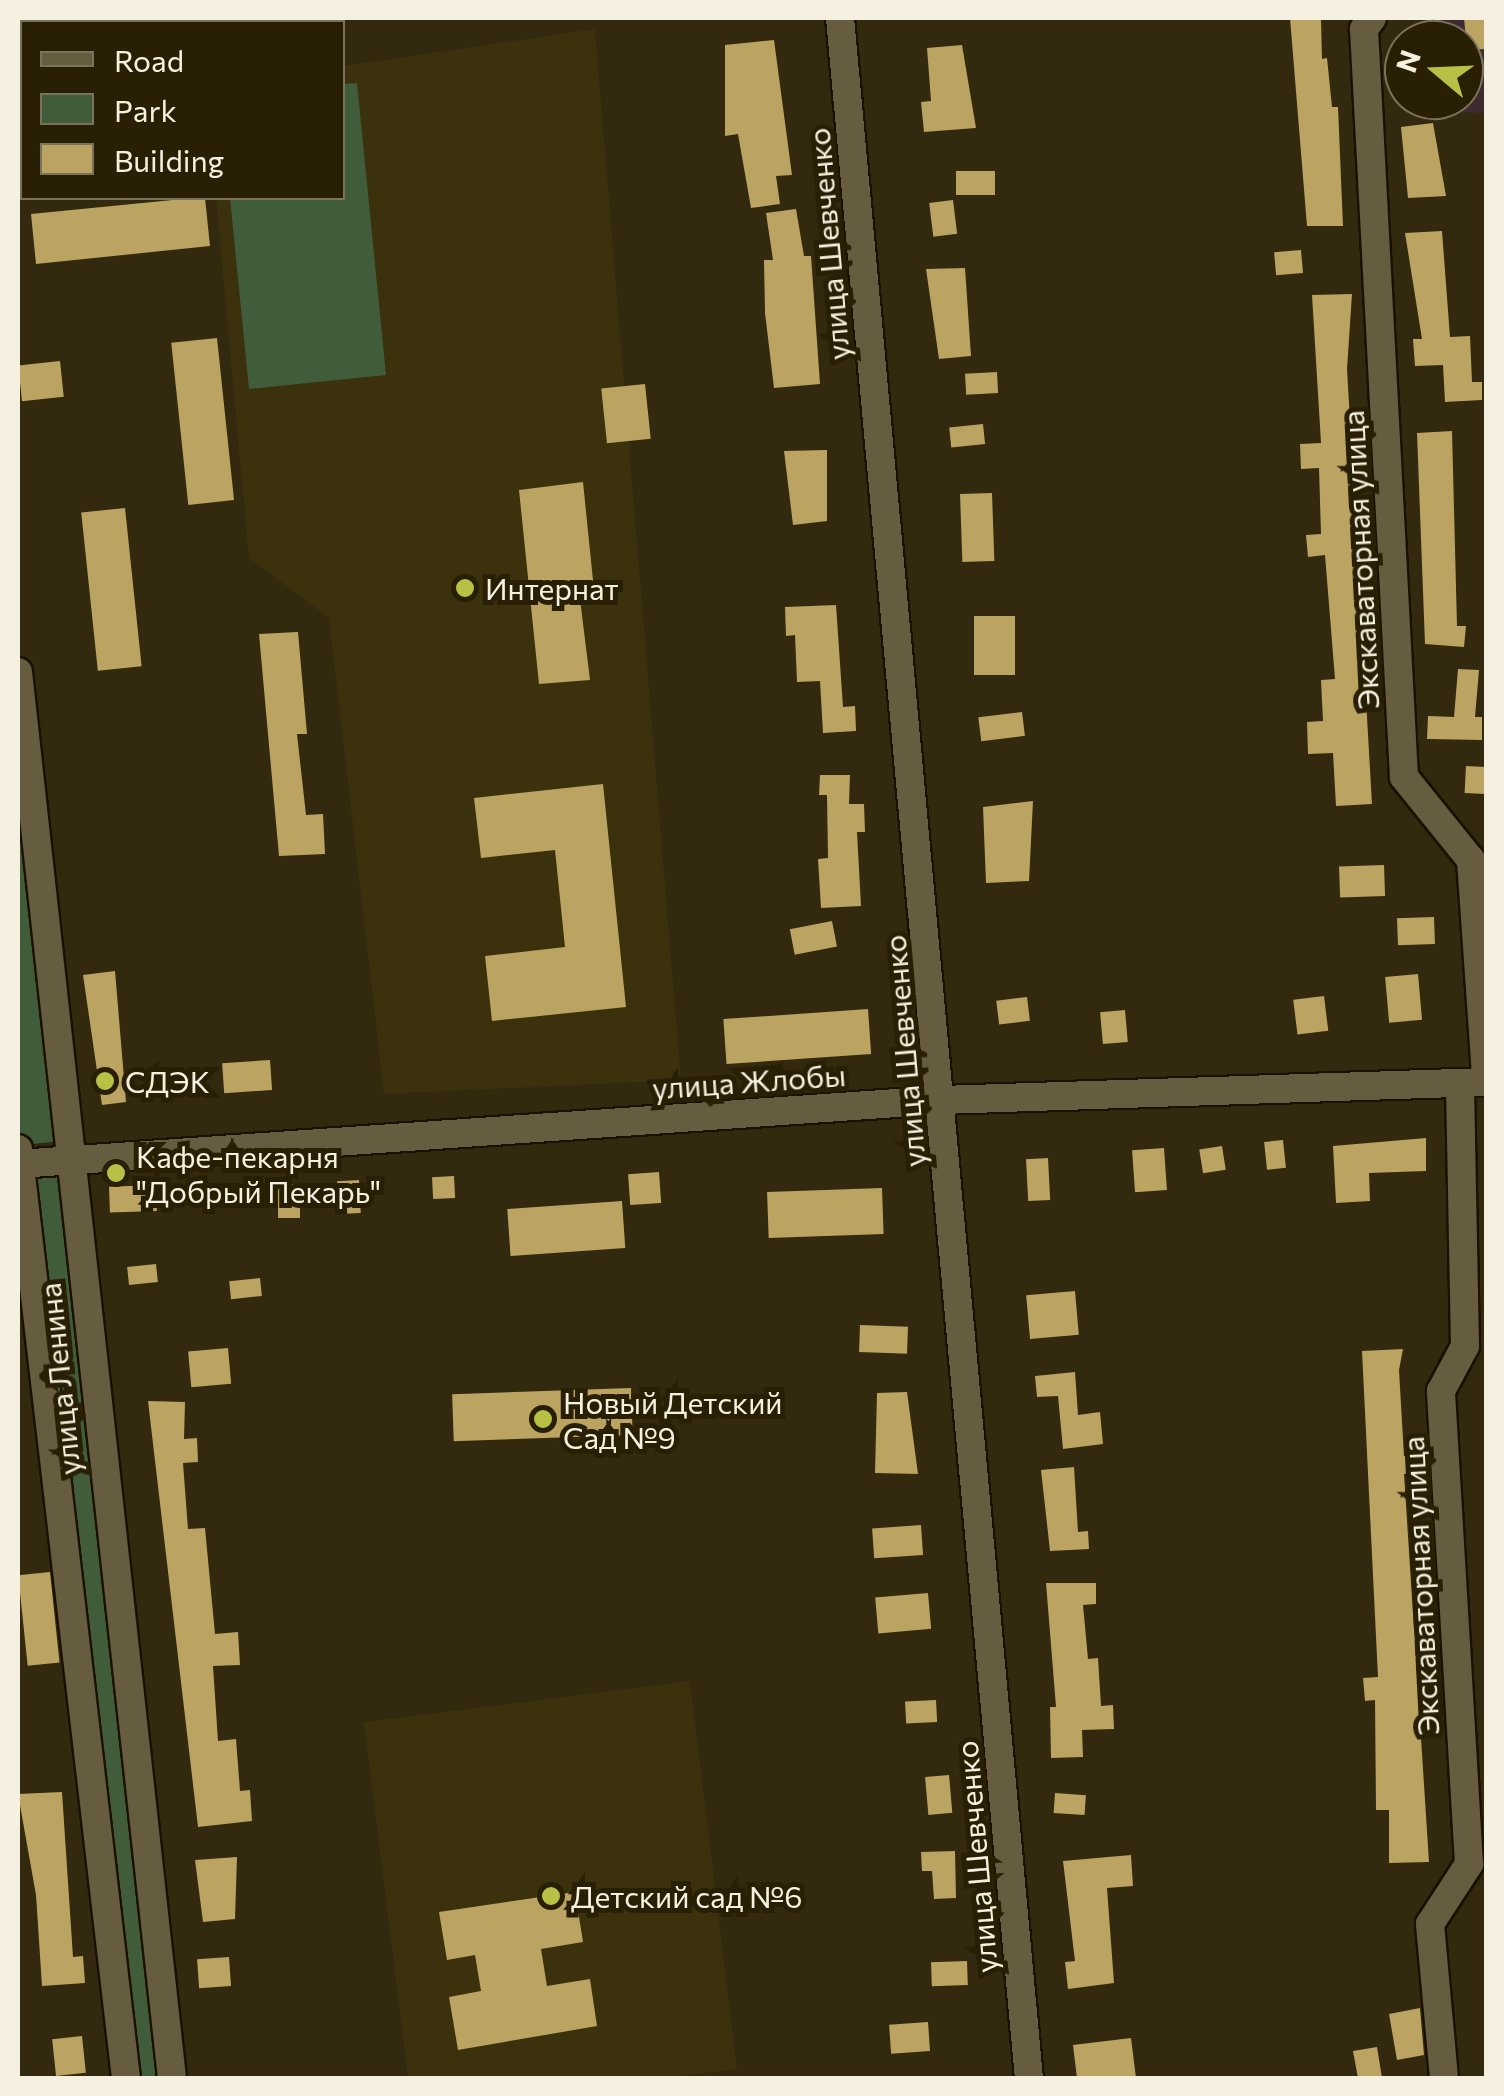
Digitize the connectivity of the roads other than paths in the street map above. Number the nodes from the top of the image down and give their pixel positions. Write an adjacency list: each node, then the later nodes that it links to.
1 (840, 18): 5 (street, улица Шевченко)
2 (1372, 18): 4 (street, Экскаваторная улица)
3 (18, 672): 7 (street, улица Ленина)
4 (1478, 1080): 5 (street, улица Жлобы); 11 (street, Экскаваторная улица)
5 (941, 1100): 7 (street, улица Жлобы); 10 (street, улица Шевченко)
6 (18, 1159): 7 (street, улица Жлобы); 8 (street, улица Ленина)
7 (67, 1161): 9 (street, улица Ленина)
8 (126, 2078)
9 (172, 2078)
10 (1029, 2078)
11 (1444, 2078)

